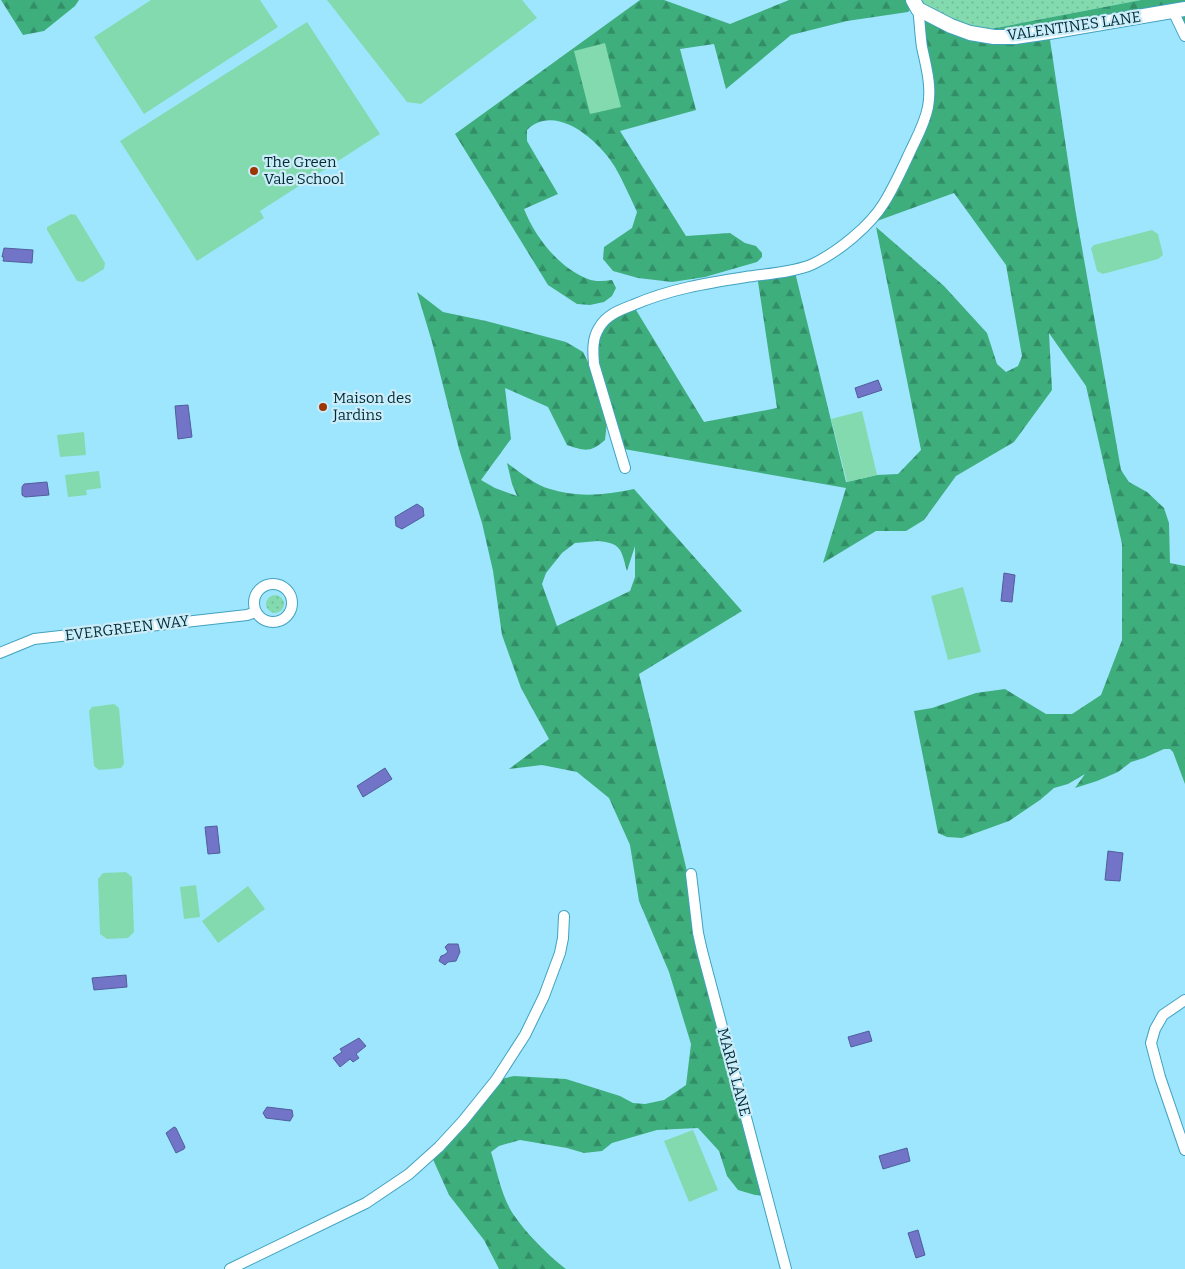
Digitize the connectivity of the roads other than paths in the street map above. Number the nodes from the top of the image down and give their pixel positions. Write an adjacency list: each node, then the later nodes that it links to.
1 (916, 5): 2 (street, VALENTINES LANE); 4 (street)
2 (1179, 10): 3 (street)
3 (1185, 36)
4 (625, 468)
5 (256, 612): 6 (street, EVERGREEN WAY)
6 (0, 653)
7 (691, 874): 12 (street, MARIA LANE)
8 (564, 916): 11 (street)
9 (1185, 1000): 10 (street)
10 (1185, 1150)
11 (230, 1269)
12 (786, 1269)

